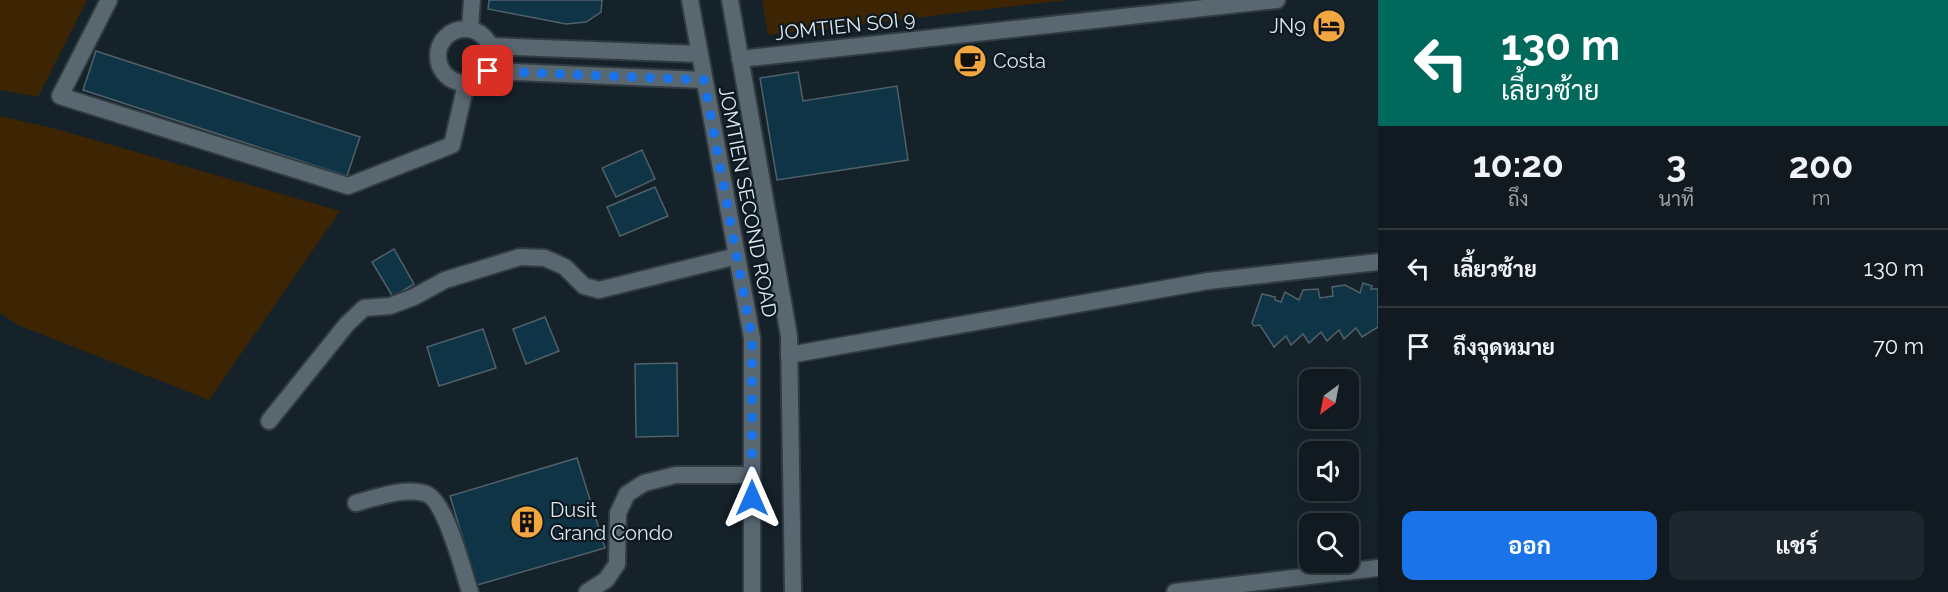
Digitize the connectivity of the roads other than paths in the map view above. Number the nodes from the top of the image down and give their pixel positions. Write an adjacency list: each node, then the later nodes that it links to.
1 (110, 0): 12 (street)
2 (472, 0): 6 (street)
3 (690, 0): 8 (street, JOMTIEN SECOND ROAD)
4 (730, 0): 9 (street, JOMTIEN SECOND ROAD)
5 (1277, 0): 9 (street, JOMTIEN SOI 9)
6 (470, 29): 7 (street); 12 (street)
7 (490, 46): 8 (street); 10 (street)
8 (699, 54): 11 (street, JOMTIEN SECOND ROAD)
9 (740, 59): 15 (street, JOMTIEN SECOND ROAD)
10 (488, 71): 11 (street); 12 (street)
11 (704, 80): 13 (street, JOMTIEN SECOND ROAD)
12 (466, 84)
13 (737, 256): 16 (street); 17 (street, JOMTIEN SECOND ROAD)
14 (1378, 262): 15 (street)
15 (789, 355): 23 (street, JOMTIEN SECOND ROAD)
16 (269, 421)
17 (752, 475): 21 (street); 22 (street, JOMTIEN SECOND ROAD)
18 (356, 503): 20 (street)
19 (1378, 568): 24 (street)
20 (470, 592)
21 (587, 592)
22 (752, 592)
23 (794, 592)
24 (1175, 592)

